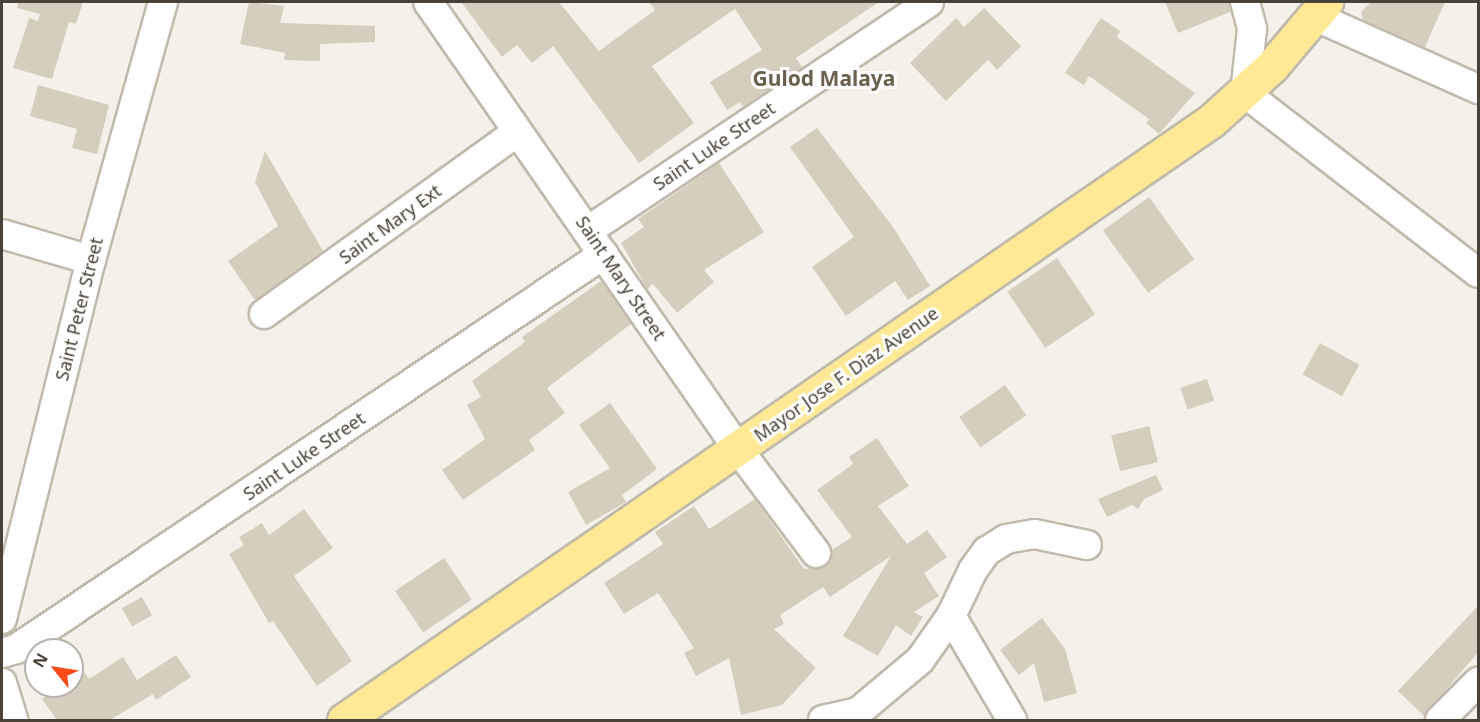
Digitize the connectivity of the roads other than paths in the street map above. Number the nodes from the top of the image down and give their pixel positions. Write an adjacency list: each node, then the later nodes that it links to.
1 (163, 2): 11 (street, Saint Peter Street)
2 (428, 2): 8 (street, Saint Mary Street)
3 (929, 2): 10 (street, Saint Luke Street)
4 (1245, 2): 7 (street)
5 (1320, 9): 6 (street); 7 (main road, Mayor Jose F. Diaz Avenue)
6 (1479, 89)
7 (1245, 93): 12 (street); 14 (main road, Mayor Jose F. Diaz Avenue)
8 (516, 133): 10 (street, Saint Mary Street); 13 (street, Saint Mary Ext)
9 (2, 234): 11 (street)
10 (597, 242): 14 (street, Saint Mary Street); 19 (street, Saint Luke Street)
11 (91, 260): 18 (street, Saint Peter Street)
12 (1479, 273)
13 (264, 314)
14 (738, 449): 16 (street, Saint Mary Street); 23 (main road, Mayor Jose F. Diaz Avenue)
15 (1087, 545): 17 (street)
16 (816, 553)
17 (951, 616): 24 (street); 25 (street)
18 (2, 619)
19 (2, 653)
20 (2, 683): 22 (street)
21 (1474, 700): 26 (street)
22 (13, 720)
23 (344, 720)
24 (823, 720)
25 (1012, 720)
26 (1440, 720)

